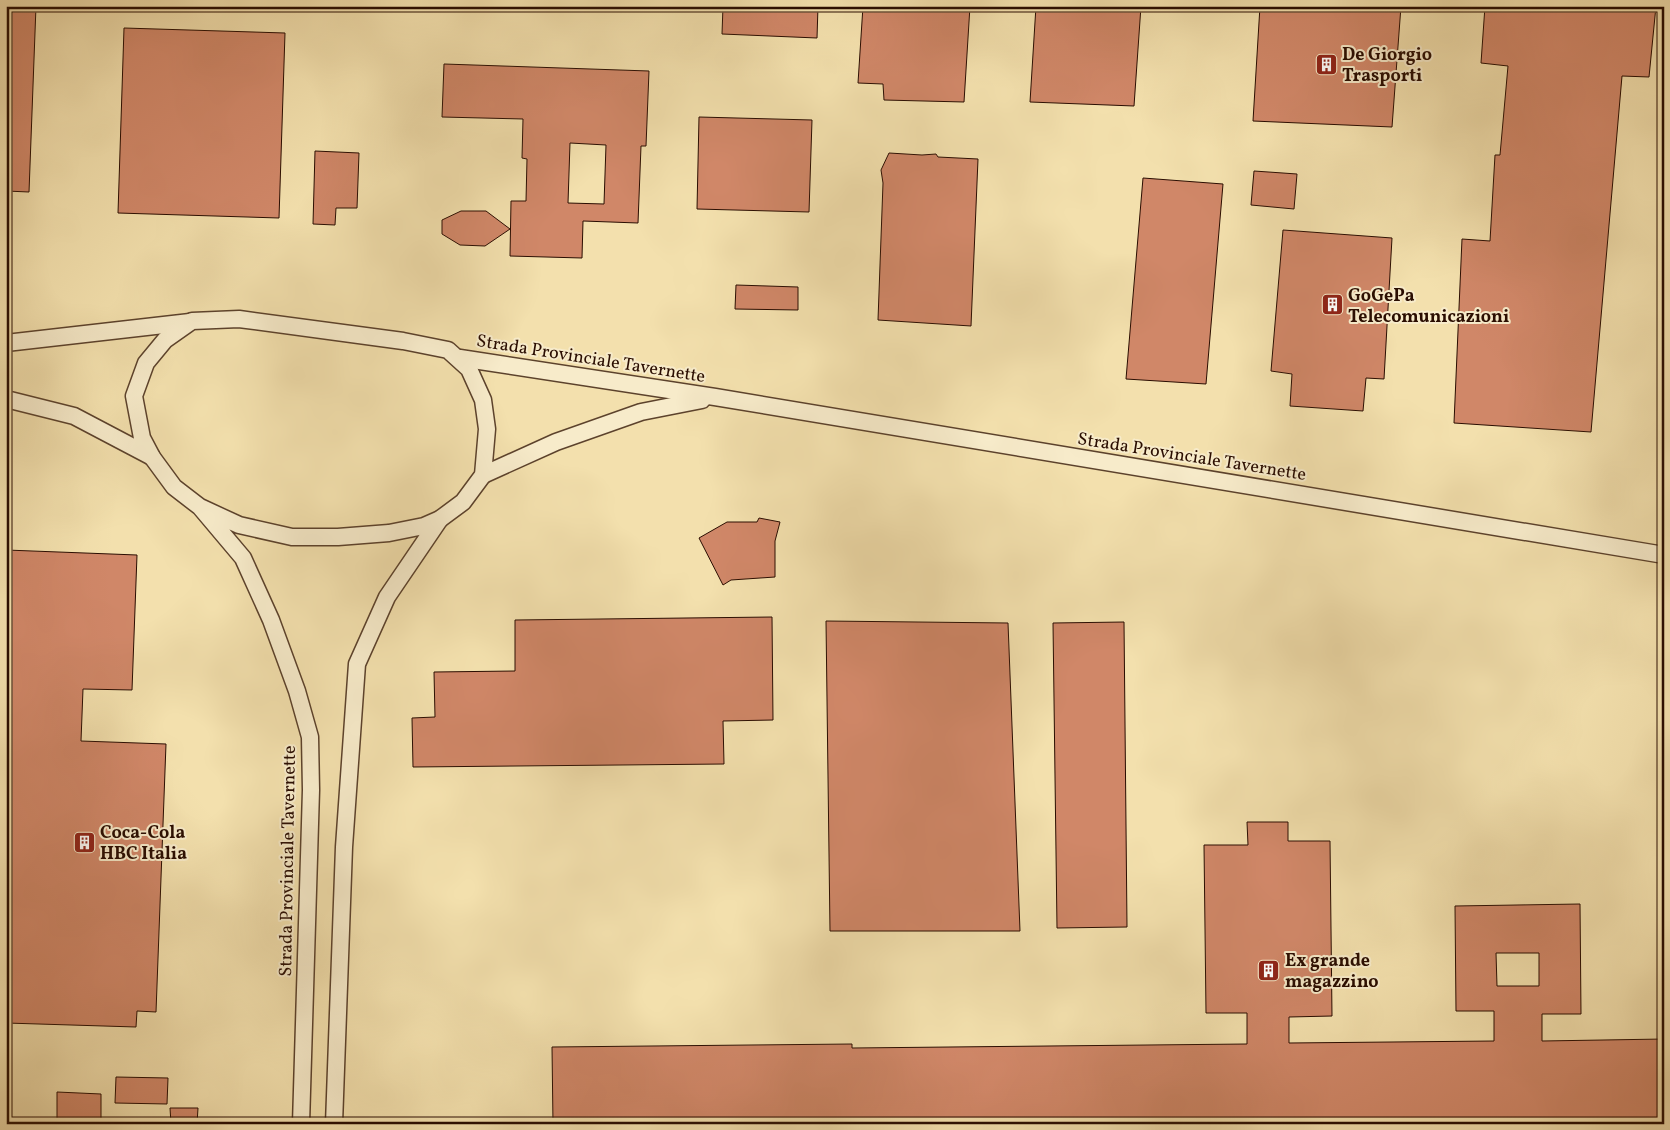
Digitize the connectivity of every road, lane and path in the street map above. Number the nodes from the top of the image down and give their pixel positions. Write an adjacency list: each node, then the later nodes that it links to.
1 (192, 321): 2 (street); 3 (street, Strada Provinciale Tavernette); 6 (street)
2 (6, 343)
3 (460, 358): 4 (street, Strada Provinciale Tavernette); 7 (street)
4 (715, 397): 7 (street, Strada Provinciale Tavernette); 10 (street, Strada Provinciale Tavernette)
5 (6, 399): 6 (street)
6 (152, 457): 8 (street)
7 (483, 474): 9 (street)
8 (200, 508): 9 (street); 11 (street, Strada Provinciale Tavernette)
9 (440, 519): 12 (street)
10 (1664, 555)
11 (300, 1124)
12 (334, 1124)

